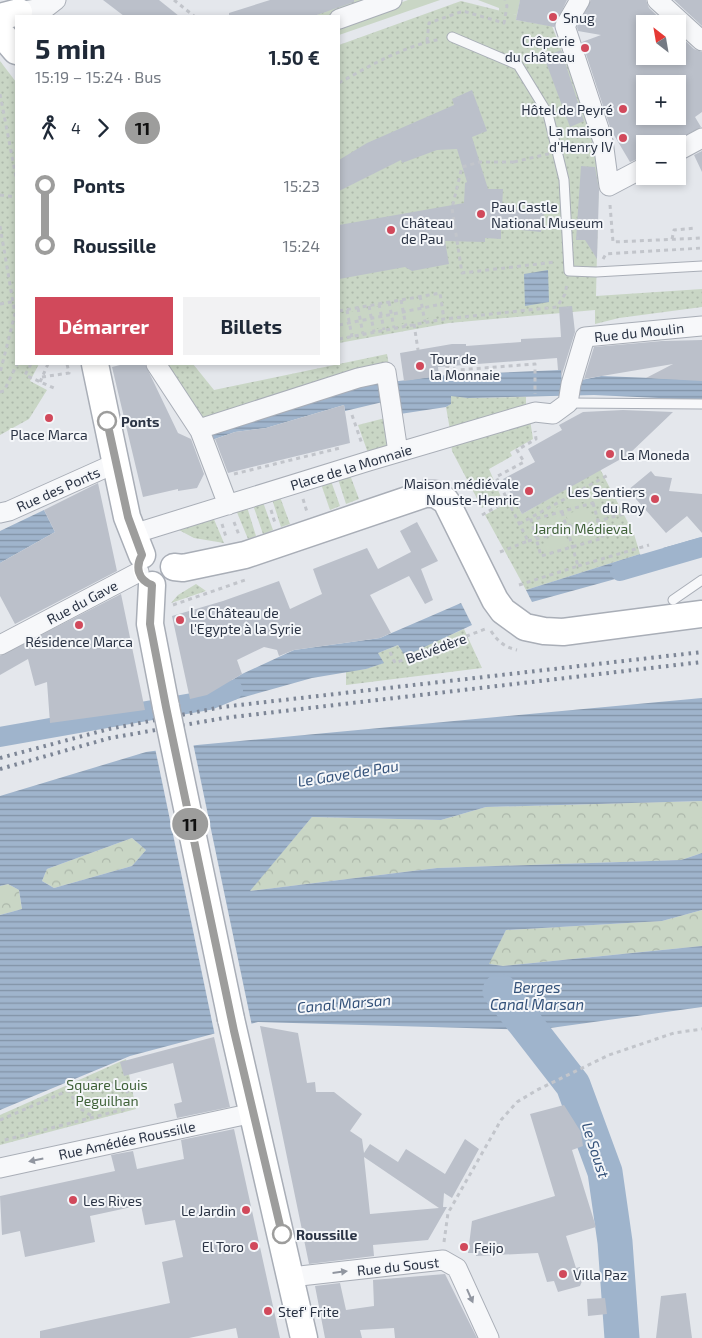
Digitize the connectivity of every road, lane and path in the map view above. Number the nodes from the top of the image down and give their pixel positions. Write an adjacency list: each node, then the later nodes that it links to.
1 (56, 0): 8 (street)
2 (66, 0): 9 (street)
3 (174, 0): 10 (path)
4 (392, 0): 11 (street)
5 (505, 0): 14 (path)
6 (580, 0): 24 (street)
7 (657, 0): 15 (street)
8 (14, 11)
9 (57, 15)
10 (193, 15)
11 (340, 20)
12 (0, 32): 16 (main road)
13 (452, 37): 14 (path); 34 (lane)
14 (427, 41): 17 (path)
15 (702, 41)
16 (15, 50)
17 (340, 82)
18 (0, 94): 22 (path)
19 (702, 138): 21 (street)
20 (594, 144): 34 (path, bridge)
21 (686, 147)
22 (15, 172)
23 (636, 172): 24 (street)
24 (609, 186): 30 (path)
25 (0, 195): 26 (path)
26 (15, 197)
27 (0, 226): 31 (path)
28 (696, 228): 30 (path)
29 (702, 238): 30 (path)
30 (672, 239)
31 (5, 252): 32 (path); 37 (path)
32 (0, 256)
33 (702, 266): 34 (lane)
34 (569, 271): 51 (path)
35 (420, 296): 36 (path); 41 (path); 44 (path)
36 (401, 300): 38 (path); 47 (path)
37 (15, 301): 39 (path); 73 (path)
38 (389, 302): 40 (path); 48 (path)
39 (0, 304)
40 (379, 304): 42 (path); 49 (path)
41 (442, 304): 44 (path); 51 (path)
42 (369, 306): 43 (path); 50 (path)
43 (358, 308): 45 (path); 52 (path)
44 (422, 308): 47 (path); 54 (path)
45 (347, 310): 46 (path); 53 (path)
46 (340, 311)
47 (403, 312): 48 (path); 57 (path)
48 (392, 314): 49 (path); 59 (path)
49 (381, 316): 50 (path); 60 (path)
50 (371, 318): 52 (path); 61 (path)
51 (444, 318): 54 (path)
52 (361, 320): 53 (path); 62 (path)
53 (349, 322): 55 (path); 63 (path)
54 (425, 322): 56 (path)
55 (340, 324)
56 (414, 324): 57 (path); 65 (path)
57 (406, 326): 59 (path)
58 (702, 326): 78 (street, Rue du Moulin)
59 (394, 328): 60 (path)
60 (384, 330): 61 (path)
61 (374, 332): 62 (path)
62 (364, 334): 63 (path)
63 (352, 337): 64 (path)
64 (340, 339)
65 (418, 350)
66 (438, 363): 78 (path)
67 (18, 365): 77 (path)
68 (30, 365): 75 (path)
69 (48, 365): 74 (path)
70 (67, 365): 74 (path)
71 (95, 365): 87 (main road)
72 (157, 365): 81 (street)
73 (0, 373)
74 (42, 377): 75 (path)
75 (40, 382): 76 (path)
76 (56, 390)
77 (0, 392)
78 (556, 401): 79 (lane); 85 (street, Place de la Monnaie); 90 (path)
79 (702, 404)
80 (352, 415): 82 (path)
81 (200, 430): 85 (street); 89 (street)
82 (361, 443): 83 (path); 86 (path)
83 (353, 445)
84 (345, 447): 89 (path)
85 (398, 452): 86 (street, Place de la Monnaie)
86 (369, 461): 91 (street, Place de la Monnaie)
87 (116, 463): 92 (street, Rue des Ponts); 108 (main road)
88 (610, 474): 97 (path)
89 (219, 478): 91 (street)
90 (508, 500): 95 (path); 97 (path)
91 (228, 505): 104 (path); 108 (street, Place de la Monnaie)
92 (0, 512)
93 (562, 512): 96 (path); 98 (path); 102 (path)
94 (631, 512): 96 (path)
95 (482, 515)
96 (598, 521): 99 (path); 106 (path)
97 (519, 524): 103 (path)
98 (566, 525): 99 (path); 100 (path)
99 (573, 528): 101 (path)
100 (563, 532): 101 (path); 102 (path)
101 (569, 535): 106 (path)
102 (536, 539): 103 (path); 106 (path)
103 (528, 541): 107 (path)
104 (242, 544)
105 (649, 545): 109 (path)
106 (573, 547): 109 (path)
107 (500, 552)
108 (142, 562): 115 (main road); 118 (street, Rue du Gave); 123 (main road, bridge)
109 (578, 566): 112 (path)
110 (253, 578): 113 (path)
111 (702, 580): 114 (lane)
112 (519, 584)
113 (212, 592)
114 (673, 600)
115 (702, 614)
116 (485, 620): 117 (path)
117 (489, 628): 119 (path); 120 (path, Belvédère)
118 (0, 645)
119 (520, 651)
120 (390, 652)
121 (702, 1029): 128 (path)
122 (68, 1089): 124 (path); 124 (path); 125 (path)
123 (253, 1113): 127 (street, Rue Amédée Roussille, one-way to 127); 129 (main road)
124 (93, 1117): 126 (path)
125 (0, 1120)
126 (0, 1137)
127 (0, 1168)
128 (445, 1222)
129 (291, 1278): 130 (main road); 131 (street, Rue du Soust, one-way to 131)
130 (304, 1338)
131 (489, 1338)

